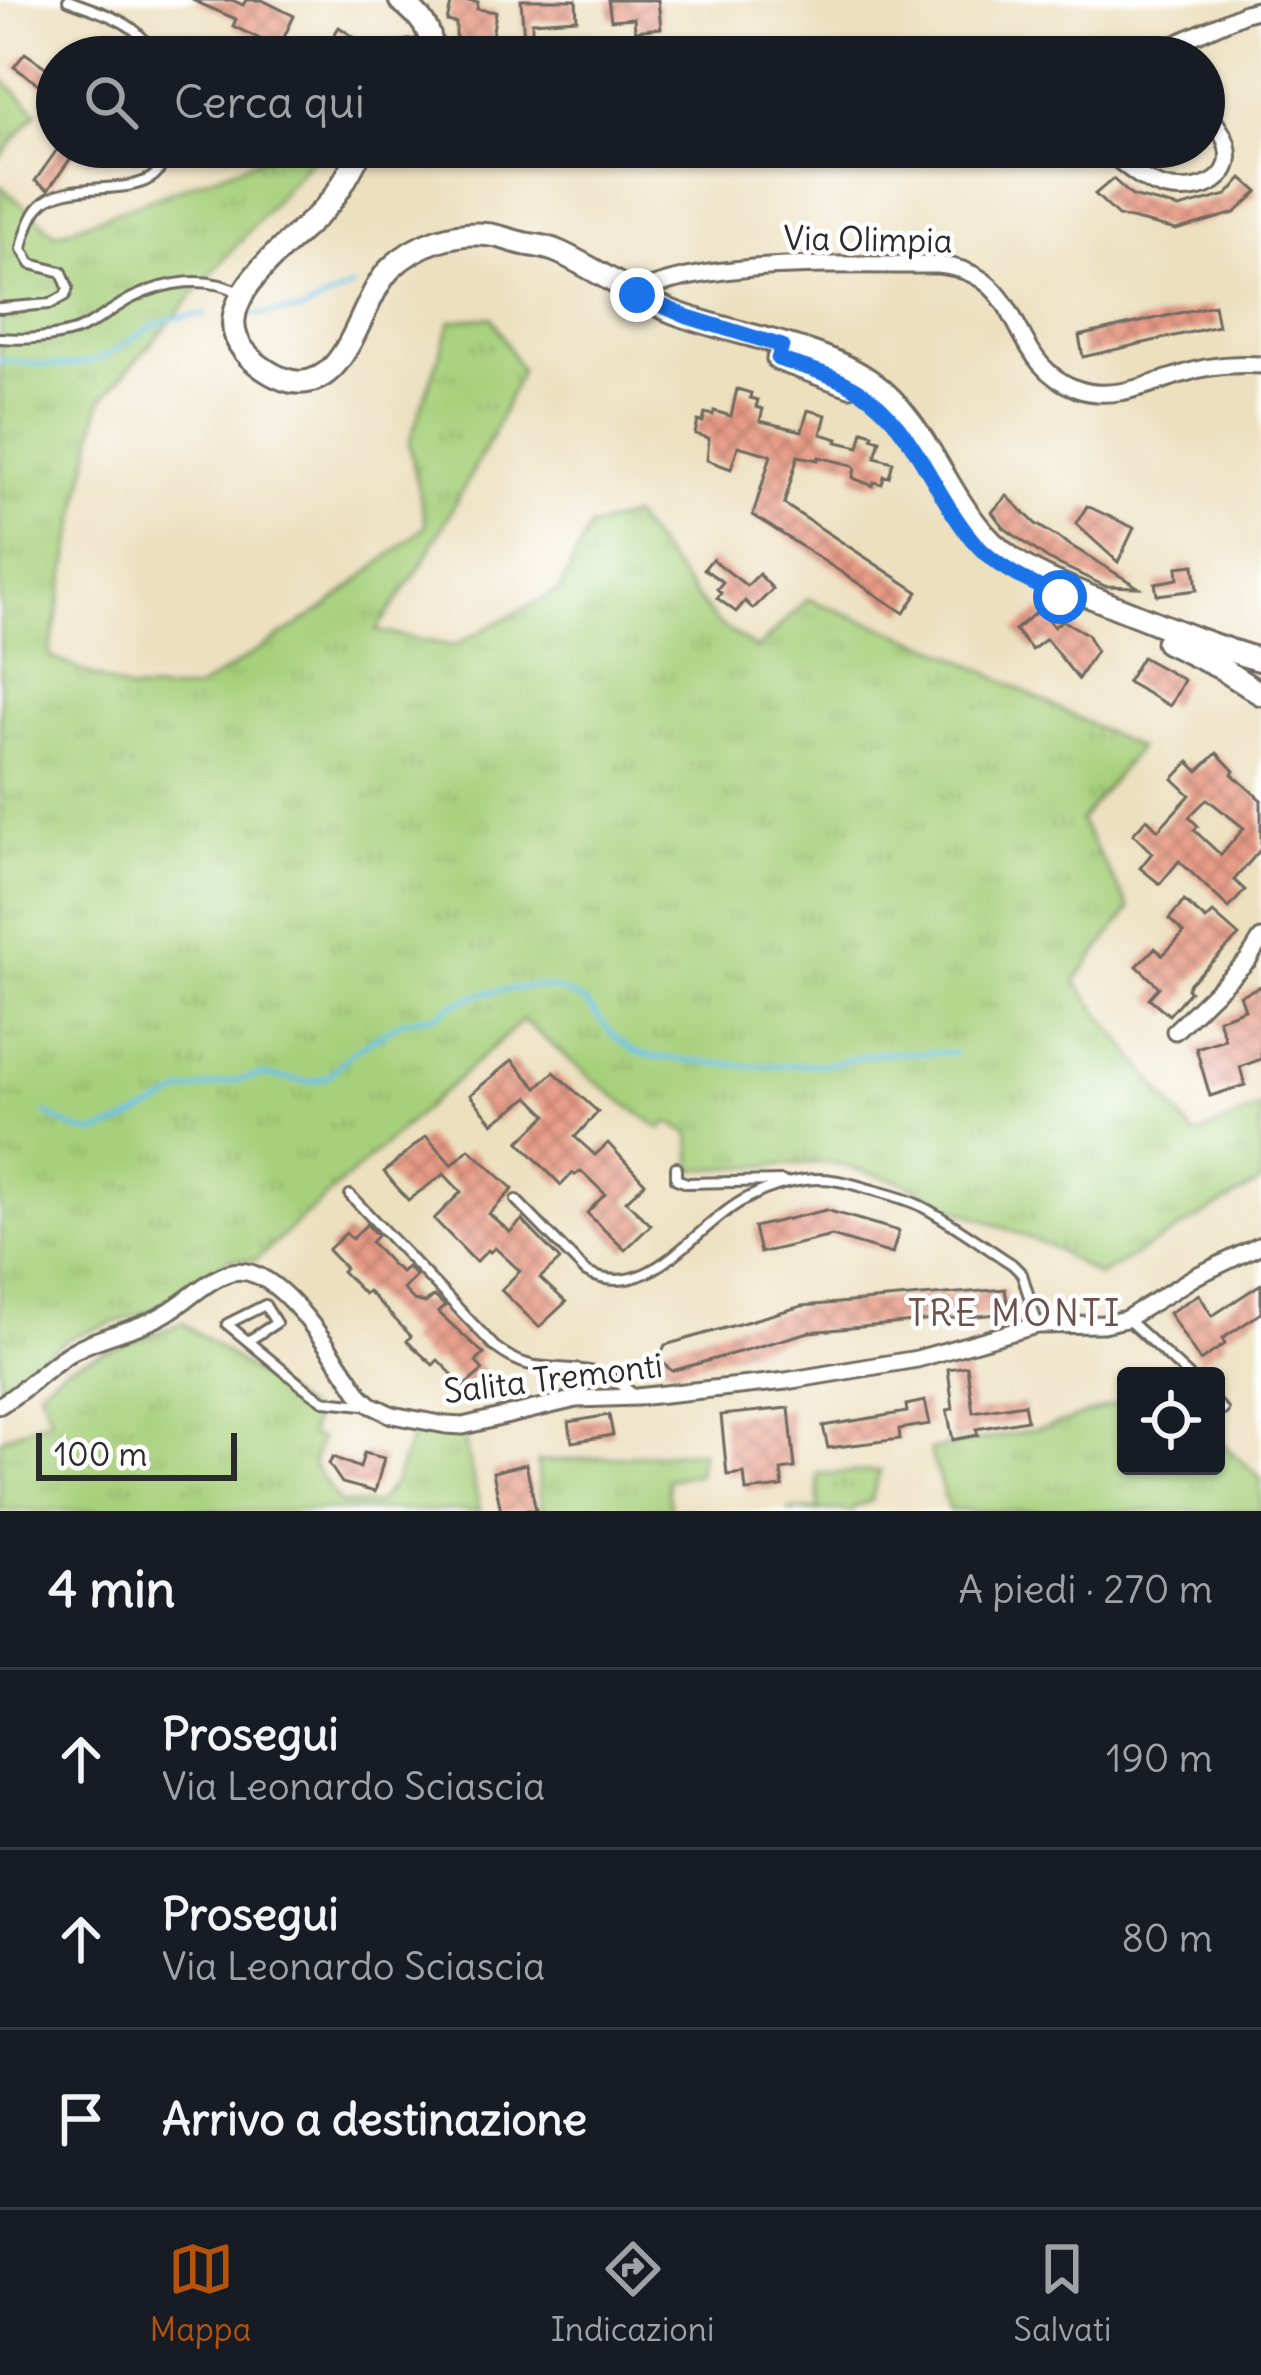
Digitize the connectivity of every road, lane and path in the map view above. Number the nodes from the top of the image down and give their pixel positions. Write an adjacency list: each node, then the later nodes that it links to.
1 (68, 0): 4 (lane)
2 (400, 0): 5 (street)
3 (1261, 9): 6 (street)
4 (141, 36)
5 (430, 36)
6 (1193, 36)
7 (1225, 140): 10 (street)
8 (159, 168): 13 (lane)
9 (351, 168): 11 (street)
10 (1132, 168)
11 (242, 294): 12 (street); 14 (lane)
12 (626, 297): 15 (street, Via Olimpia); 16 (street)
13 (0, 308)
14 (0, 338)
15 (1261, 365)
16 (1223, 659): 17 (street); 18 (street)
17 (1261, 661)
18 (1261, 694)
19 (1261, 939): 20 (street)
20 (1174, 1031)
21 (676, 1167): 22 (lane)
22 (790, 1180): 24 (lane); 27 (lane)
23 (350, 1196): 30 (lane)
24 (516, 1200)
25 (1261, 1245): 26 (street, Salita Tremonti)
26 (1126, 1319): 27 (street, Salita Tremonti); 29 (lane)
27 (1037, 1324): 30 (street, Salita Tremonti)
28 (248, 1341): 28 (lane); 31 (lane)
29 (1179, 1367)
30 (637, 1397): 31 (street, Salita Tremonti)
31 (371, 1405): 32 (street)
32 (0, 1406)

